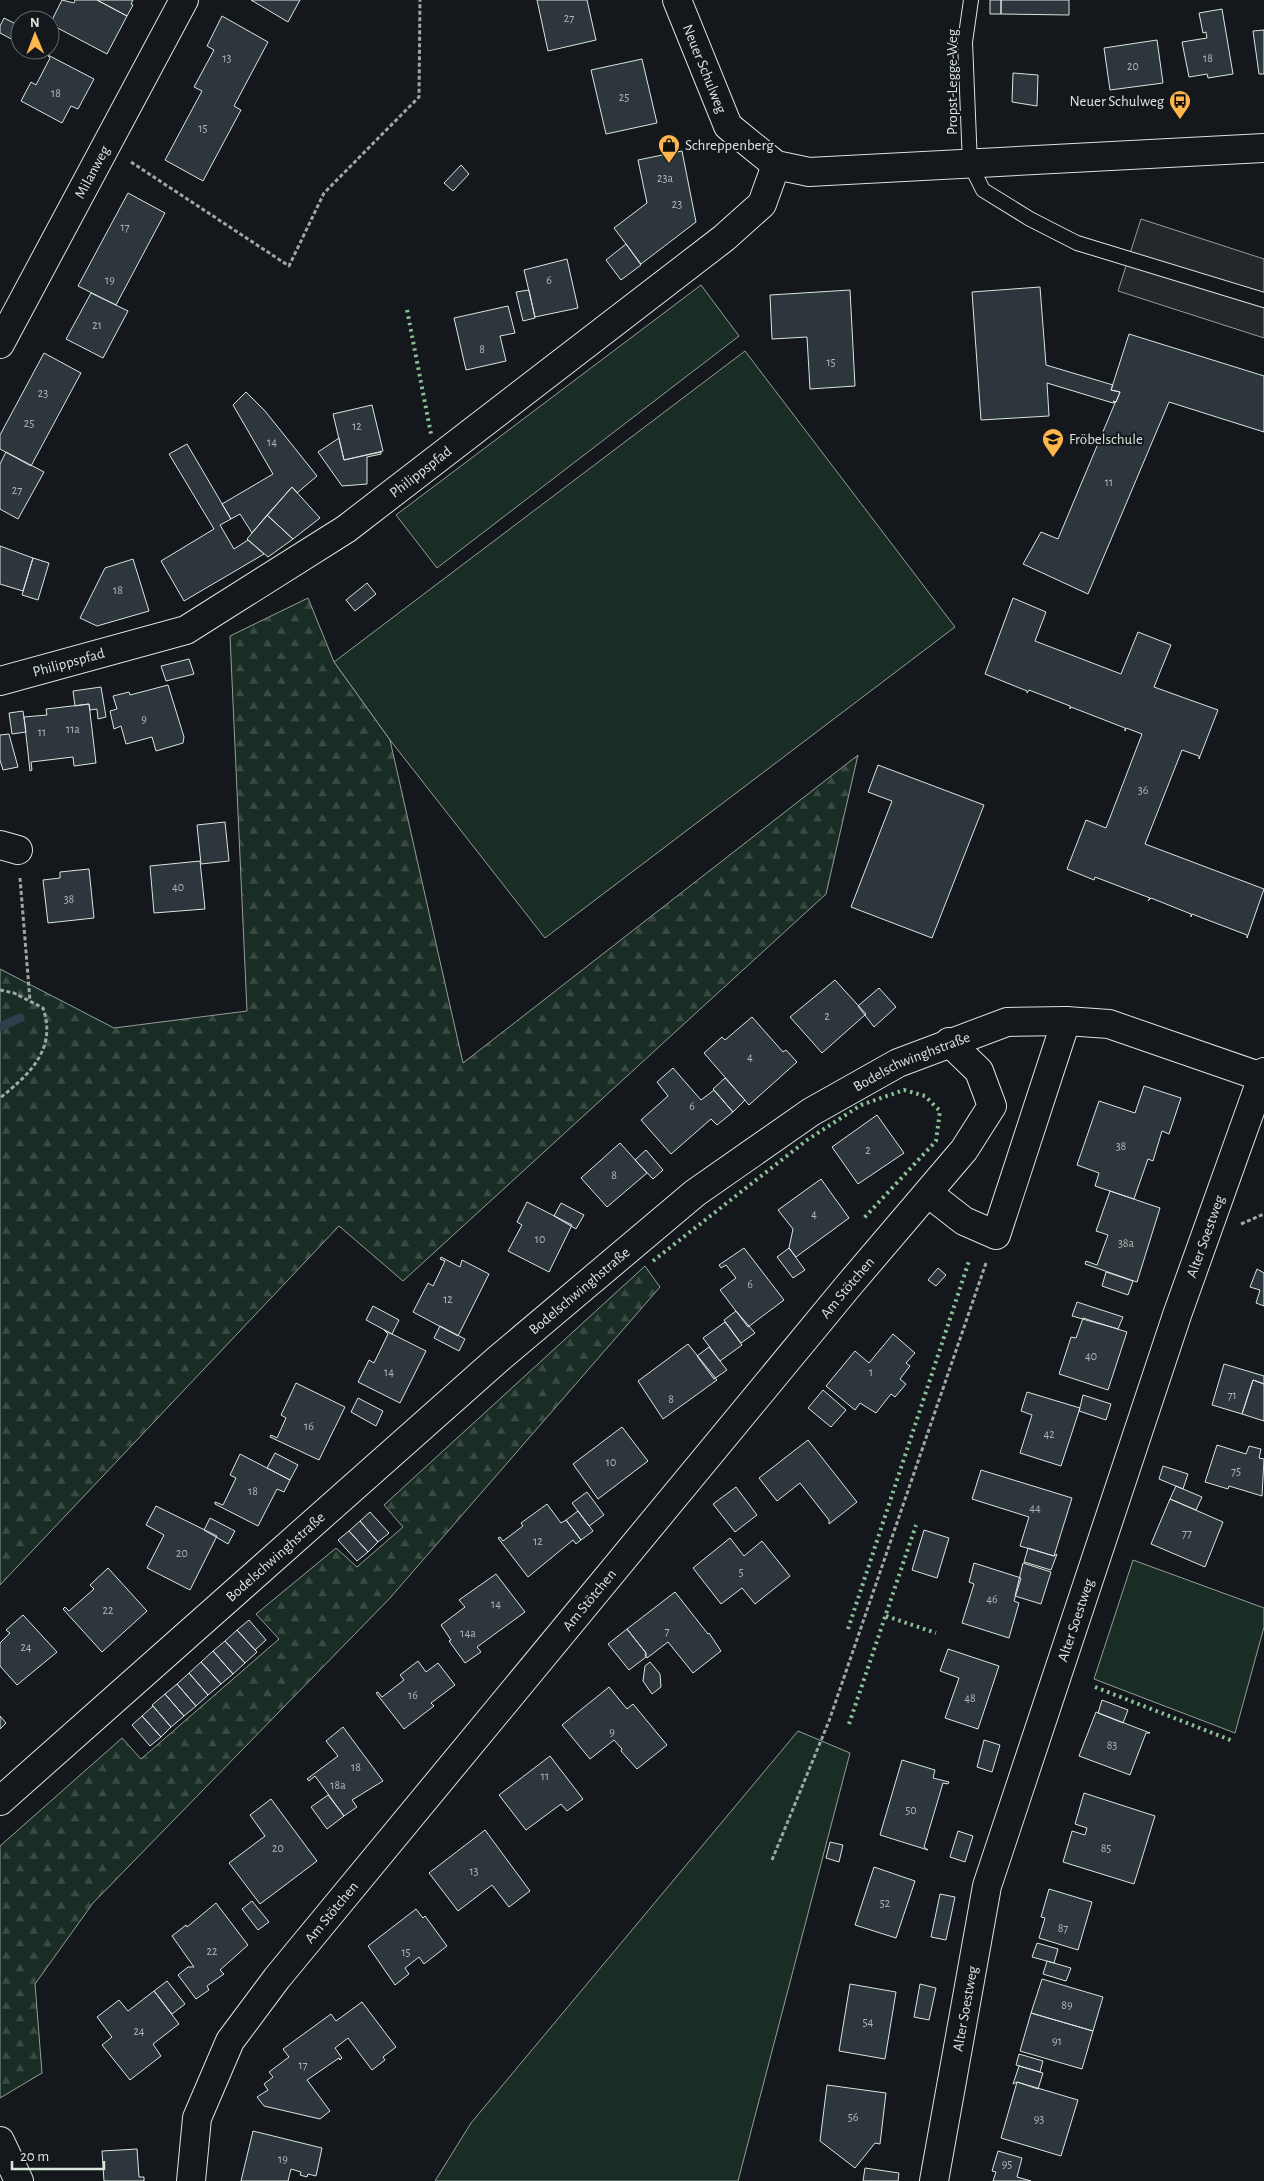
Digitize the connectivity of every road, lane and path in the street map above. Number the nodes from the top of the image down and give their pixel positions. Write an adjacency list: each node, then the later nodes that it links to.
1 (184, 0): 5 (street, Milanweg)
2 (420, 0): 5 (path)
3 (677, 0): 8 (street, Neuer Schulweg)
4 (971, 0): 7 (lane, Propst-Legge-Weg)
5 (105, 145): 10 (street, Milanweg)
6 (1264, 148): 7 (street, Neuer Schulweg)
7 (970, 164): 8 (street, Neuer Schulweg); 9 (lane)
8 (776, 165): 11 (street, Philippspfad)
9 (1264, 300)
10 (0, 344)
11 (0, 681)
12 (22, 911): 14 (path)
13 (0, 990): 14 (path)
14 (30, 1002): 18 (path)
15 (1066, 1021): 16 (street, Bodelschwinghstraße); 17 (street, Bodelschwinghstraße); 20 (street)
16 (949, 1042): 19 (street, Am Stötchen); 21 (street, Bodelschwinghstraße)
17 (1263, 1075): 26 (street, Alter Soestweg)
18 (0, 1098)
19 (928, 1193): 20 (street); 25 (street, Am Stötchen)
20 (996, 1234): 22 (path)
21 (0, 1800)
22 (772, 1860)
23 (0, 2141): 24 (street)
24 (19, 2181)
25 (191, 2181)
26 (934, 2181)

